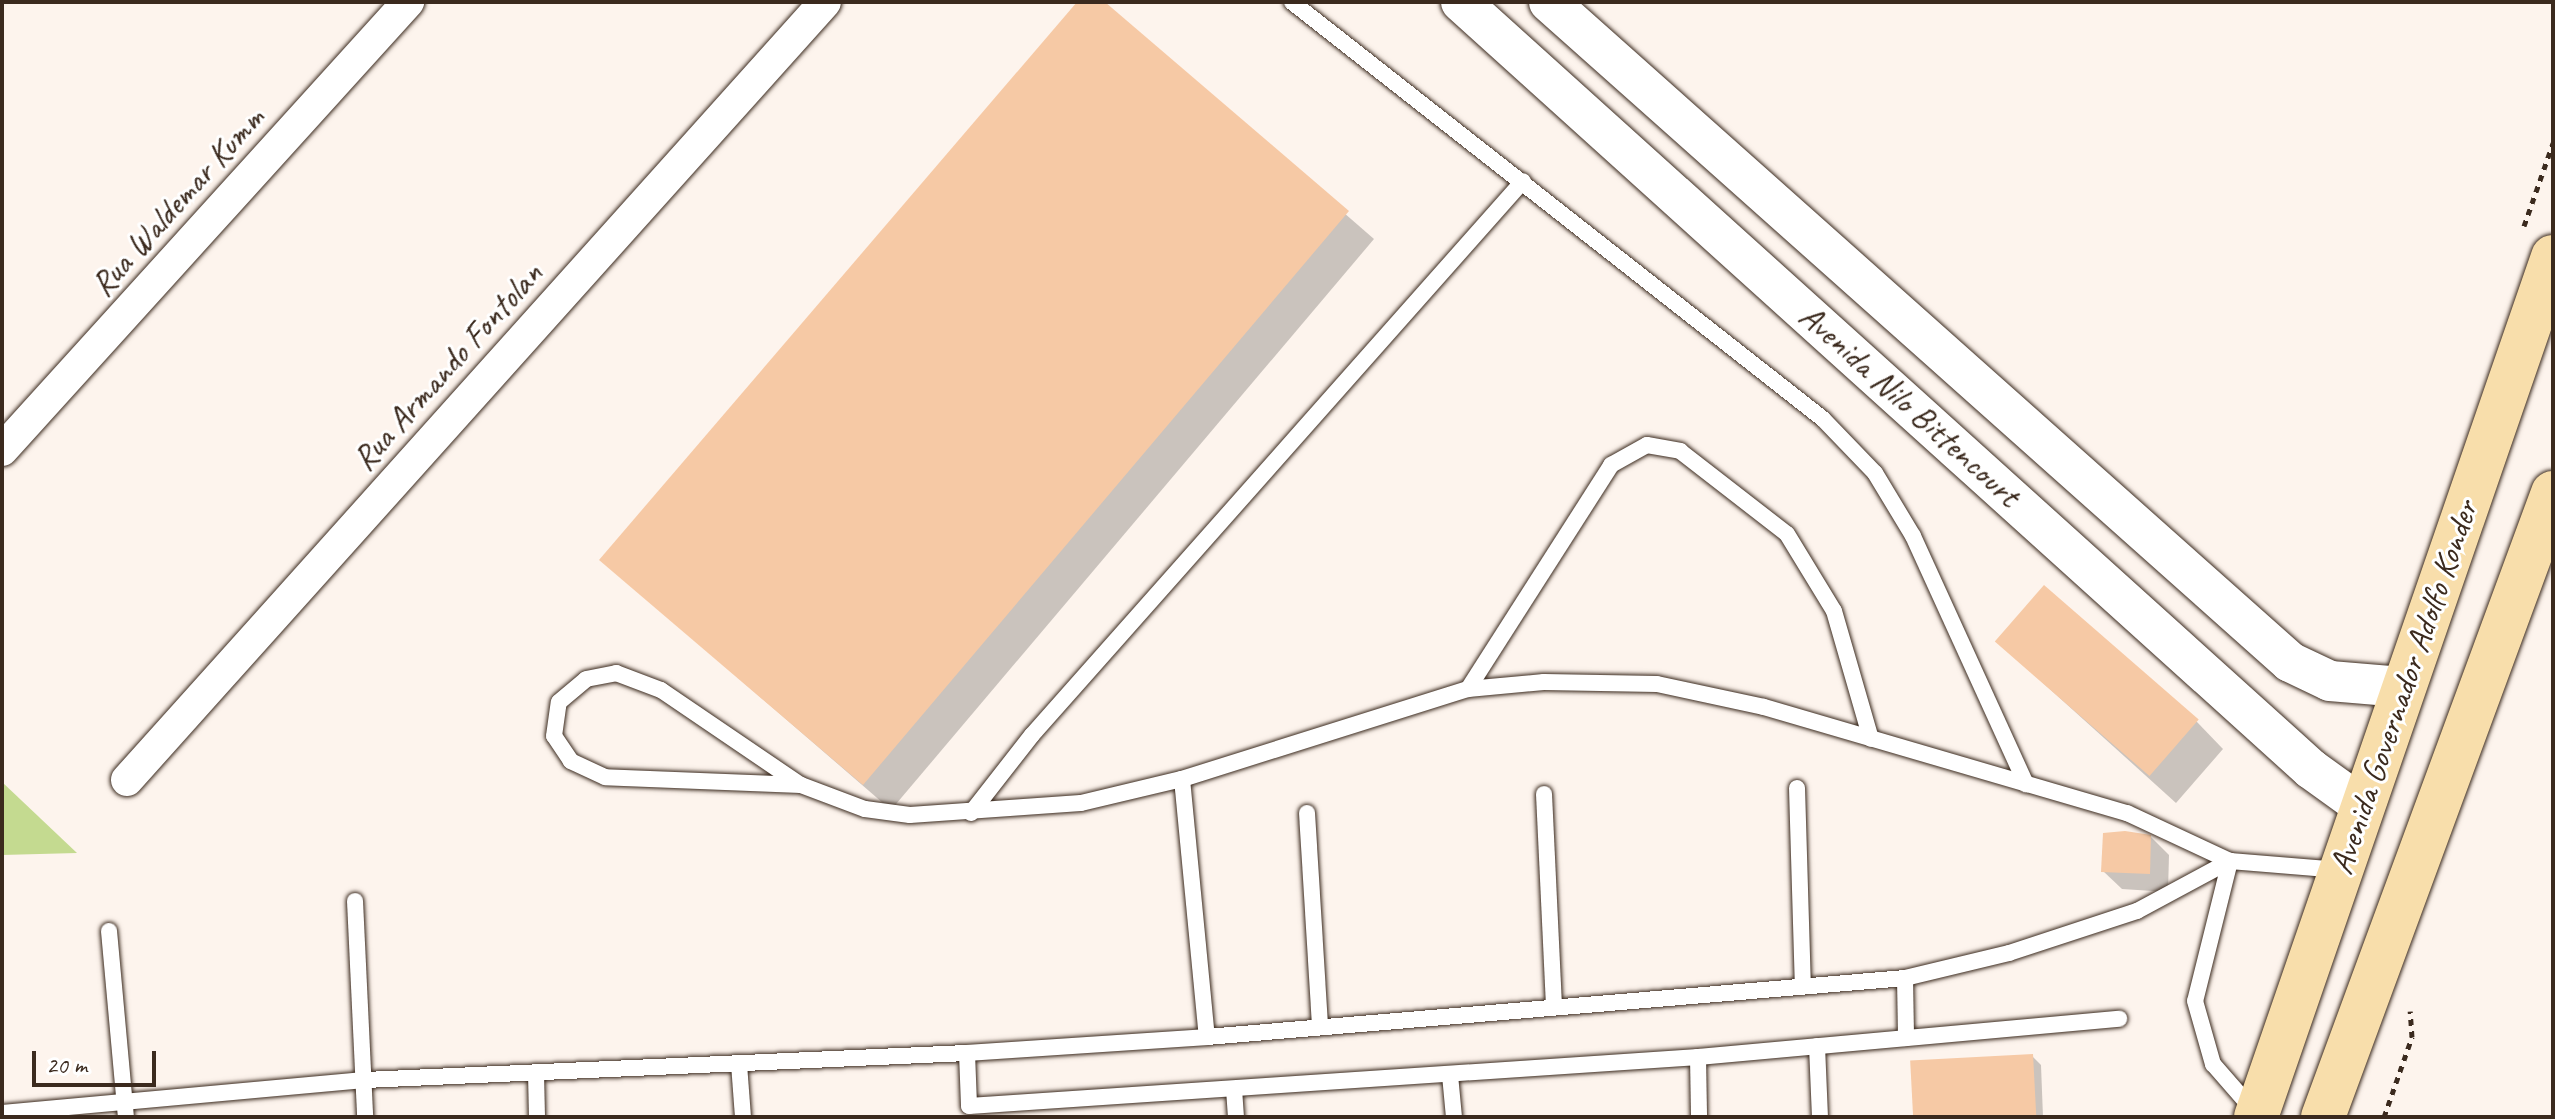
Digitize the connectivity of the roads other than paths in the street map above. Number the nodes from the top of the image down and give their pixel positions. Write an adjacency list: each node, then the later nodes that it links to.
1 (408, 2): 8 (street, Rua Waldemar Kumm)
2 (825, 2): 14 (street, Rua Armando Fontolan)
3 (1292, 2): 6 (lane)
4 (1461, 2): 19 (street, Avenida Nilo Bittencourt)
5 (1549, 2): 10 (street, Avenida Nilo Bittencourt)
6 (1523, 181): 15 (lane); 20 (lane)
7 (2553, 257): 10 (main road, Avenida Governador Adolfo Konder)
8 (2, 450)
9 (2553, 493): 52 (main road, Avenida Governador Adolfo Konder)
10 (2402, 687): 19 (main road, Avenida Governador Adolfo Konder)
11 (1468, 689): 12 (lane); 12 (lane); 13 (lane)
12 (1871, 739): 15 (lane)
13 (1182, 779): 20 (lane); 31 (lane)
14 (127, 780)
15 (2026, 784): 22 (lane)
16 (801, 785): 16 (lane); 20 (lane)
17 (1797, 788): 27 (lane)
18 (1544, 794): 28 (lane)
19 (2361, 805): 23 (main road, Avenida Governador Adolfo Konder)
20 (971, 813)
21 (1307, 813): 30 (lane)
22 (2230, 861): 23 (lane); 26 (lane); 44 (lane)
23 (2340, 870): 44 (main road, Avenida Governador Adolfo Konder)
24 (355, 901): 39 (lane)
25 (109, 931): 41 (lane)
26 (1905, 978): 27 (lane); 32 (lane)
27 (1803, 985): 28 (lane)
28 (1554, 1006): 30 (lane)
29 (2119, 1019): 32 (lane)
30 (1320, 1027): 31 (lane)
31 (1207, 1037): 34 (lane)
32 (1906, 1038): 33 (lane)
33 (1817, 1046): 35 (lane); 51 (lane)
34 (967, 1053): 36 (lane); 42 (lane)
35 (1698, 1057): 38 (lane); 50 (lane)
36 (739, 1064): 37 (lane); 47 (lane)
37 (536, 1073): 39 (lane); 46 (lane)
38 (1450, 1075): 40 (lane); 49 (lane)
39 (365, 1080): 41 (lane); 45 (lane)
40 (1234, 1089): 42 (lane); 48 (lane)
41 (126, 1110): 43 (lane)
42 (970, 1111)
43 (2, 1113)
44 (2256, 1116)
45 (365, 1117)
46 (537, 1117)
47 (743, 1117)
48 (1236, 1117)
49 (1454, 1117)
50 (1699, 1117)
51 (1820, 1117)
52 (2323, 1117)

